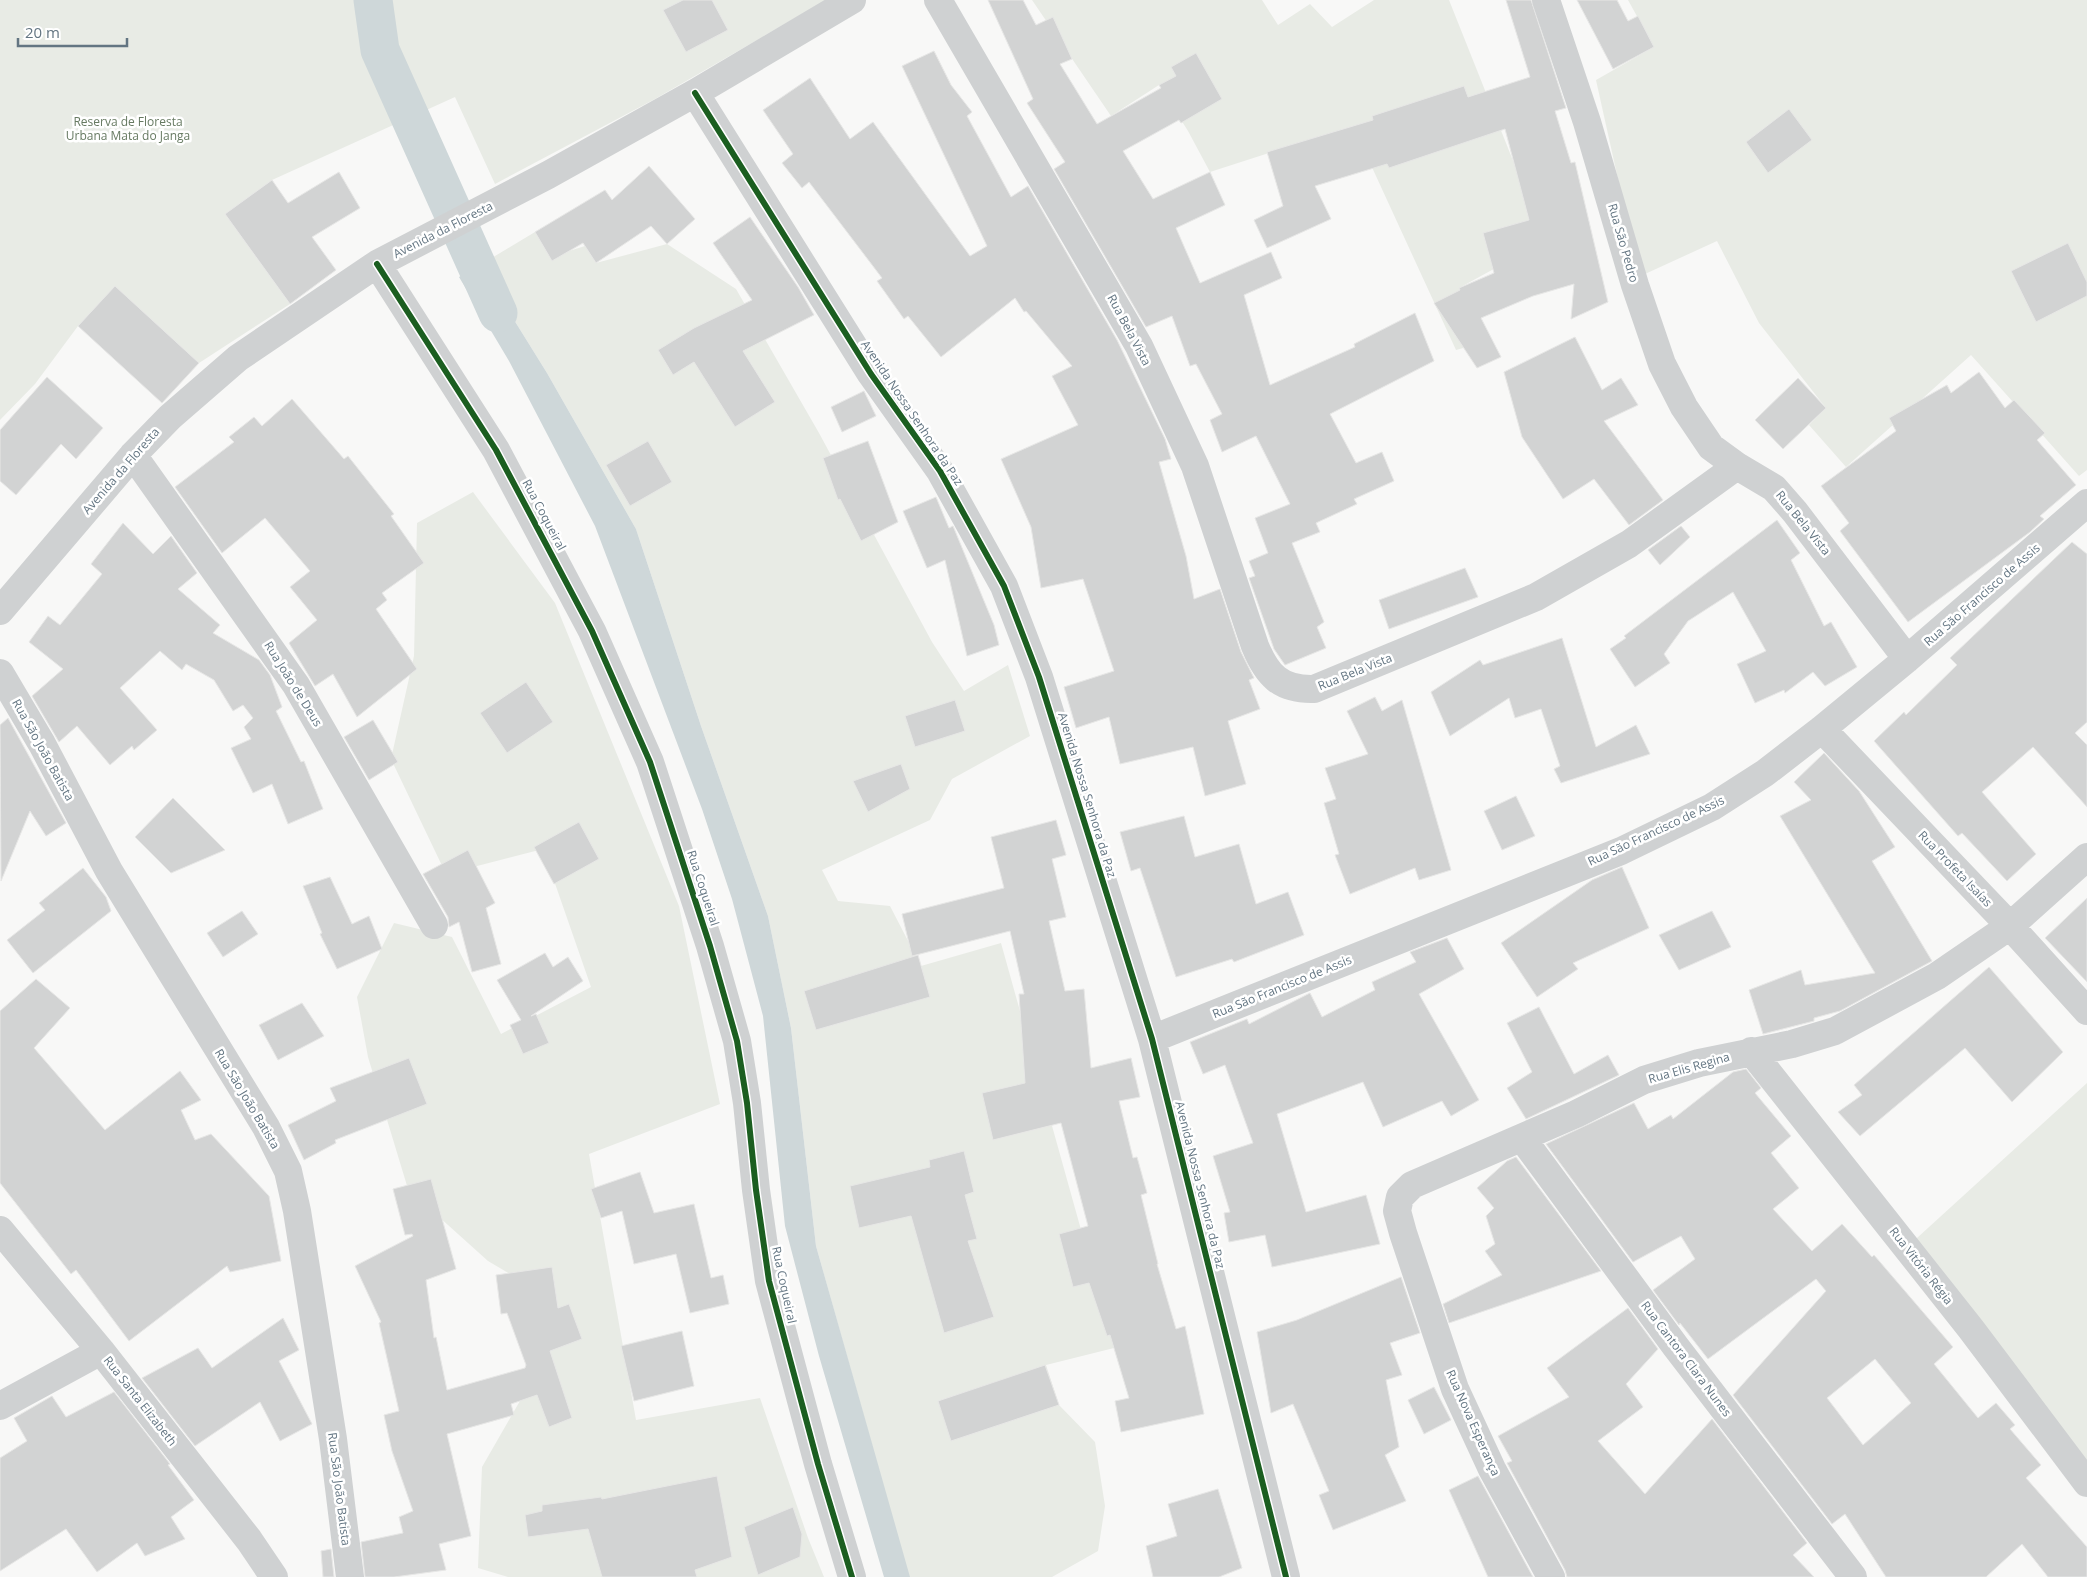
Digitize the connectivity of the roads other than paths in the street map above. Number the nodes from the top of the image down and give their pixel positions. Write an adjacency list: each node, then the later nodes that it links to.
1 (852, 0): 4 (street, Avenida da Floresta)
2 (938, 0): 7 (street, Rua Bela Vista)
3 (1546, 0): 7 (street, Rua São Pedro)
4 (695, 93): 5 (street, Avenida da Floresta); 17 (street, Avenida Nossa Senhora da Paz)
5 (388, 258): 6 (street, Avenida da Floresta); 27 (street, Rua Coqueiral)
6 (133, 455): 9 (street, Avenida da Floresta); 14 (street, Rua João de Deus)
7 (1736, 466): 10 (street, Rua Bela Vista)
8 (2087, 503): 10 (street, Rua São Francisco de Assis)
9 (0, 611)
10 (1907, 659): 12 (street, Rua São Francisco de Assis)
11 (0, 673): 26 (street, Rua São João Batista)
12 (1822, 729): 15 (street, Rua Profeta Isaías); 17 (street, Rua São Francisco de Assis)
13 (2087, 857): 15 (street, Rua Elis Regina)
14 (434, 925)
15 (2010, 926): 16 (street, Rua Profeta Isaías); 18 (street, Rua Elis Regina)
16 (2087, 1011)
17 (1152, 1039): 28 (street, Avenida Nossa Senhora da Paz)
18 (1751, 1051): 19 (street, Rua Elis Regina); 24 (street, Rua Vitória Régia)
19 (1522, 1138): 21 (street, Rua Elis Regina); 30 (street, Rua Cantora Clara Nunes)
20 (0, 1230): 22 (street, Rua Santa Elizabeth)
21 (1404, 1233): 29 (street, Rua Nova Esperança)
22 (101, 1351): 23 (street); 25 (street, Rua Santa Elizabeth)
23 (0, 1406)
24 (2087, 1483)
25 (274, 1577)
26 (350, 1577)
27 (852, 1577)
28 (1286, 1577)
29 (1551, 1577)
30 (1853, 1577)

